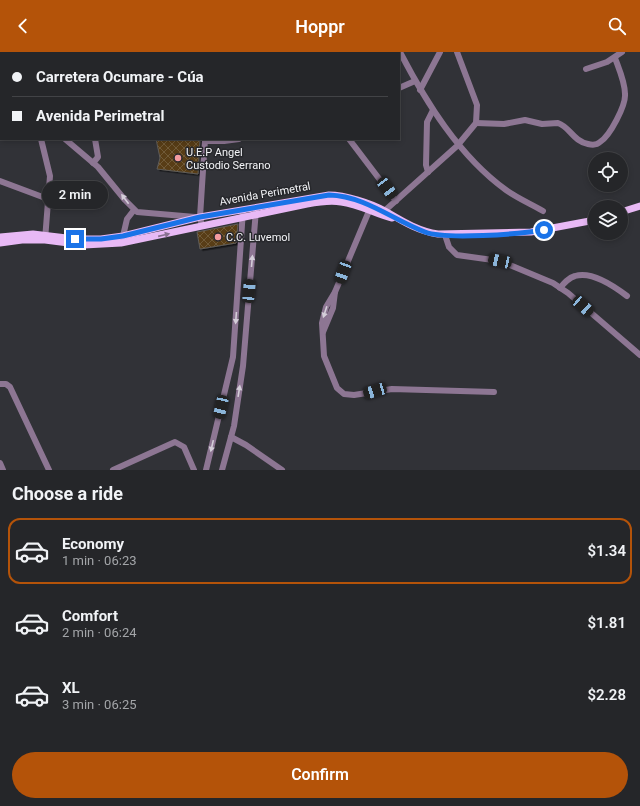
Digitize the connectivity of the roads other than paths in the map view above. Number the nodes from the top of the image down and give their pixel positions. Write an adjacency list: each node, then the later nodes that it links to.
1 (400, 52): 7 (street)
2 (440, 52): 9 (street)
3 (457, 52): 11 (street)
4 (622, 52): 5 (street)
5 (615, 58): 6 (street); 11 (street)
6 (586, 69)
7 (415, 81): 8 (street); 9 (street)
8 (400, 88)
9 (420, 90): 10 (street)
10 (433, 110): 18 (street); 20 (street)
11 (476, 122): 18 (street)
12 (40, 140): 22 (street)
13 (66, 140): 19 (street)
14 (95, 140): 19 (street)
15 (205, 140): 16 (street); 33 (street)
16 (232, 140)
17 (350, 140): 23 (street)
18 (459, 143): 20 (street); 30 (street)
19 (93, 163): 26 (street, one-way to 19)
20 (428, 172): 23 (street)
21 (0, 181): 22 (street)
22 (48, 199): 40 (street)
23 (396, 201): 31 (street)
24 (640, 206): 28 (main road)
25 (256, 207): 27 (main road, Avenida Perimetral); 31 (main road, Avenida Perimetral); 32 (street)
26 (134, 210): 33 (street); 38 (street)
27 (243, 210): 33 (main road, Avenida Perimetral); 34 (street)
28 (628, 210)
29 (369, 211): 31 (main road, Avenida Perimetral); 32 (main road, Avenida Perimetral); 46 (street)
30 (543, 211)
31 (382, 213): 37 (main road, Avenida Perimetral)
32 (255, 215): 34 (main road, Avenida Perimetral); 47 (street, one-way to 32)
33 (200, 217): 36 (street); 38 (main road, Avenida Perimetral)
34 (242, 218): 36 (main road, Avenida Perimetral); 53 (street, one-way to 53)
35 (588, 222): 37 (main road, Avenida Perimetral)
36 (202, 226): 40 (main road, Avenida Perimetral, one-way to 36)
37 (445, 235): 42 (street)
38 (123, 236): 40 (main road, Avenida Perimetral)
39 (0, 237): 40 (main road, Avenida Perimetral)
40 (45, 238): 41 (main road, Avenida Perimetral)
41 (0, 243)
42 (560, 288): 43 (street); 44 (street)
43 (627, 296)
44 (640, 355)
45 (0, 384): 50 (street)
46 (494, 392)
47 (231, 437): 54 (street); 55 (street)
48 (0, 463): 49 (street)
49 (4, 470)
50 (49, 470)
51 (113, 470): 52 (street)
52 (194, 470)
53 (206, 470)
54 (222, 470)
55 (282, 470)

